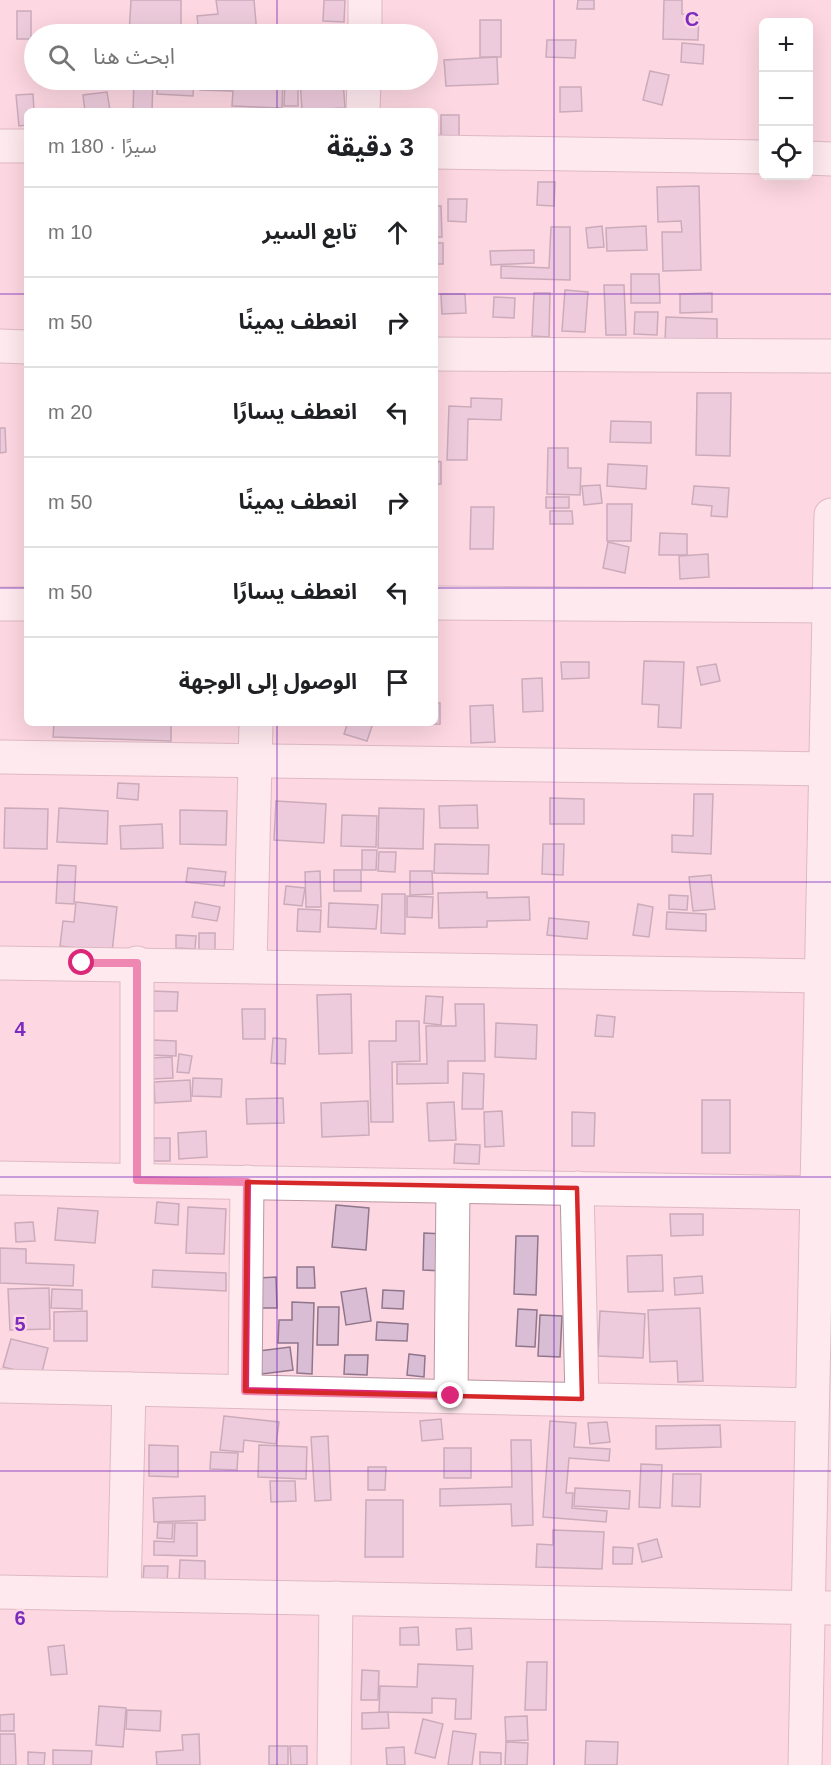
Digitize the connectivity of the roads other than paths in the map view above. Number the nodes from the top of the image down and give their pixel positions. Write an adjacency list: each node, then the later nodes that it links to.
1 (365, 0): 2 (street)
2 (365, 24)
3 (364, 90): 4 (street)
4 (363, 108)
5 (0, 146): 6 (street)
6 (24, 146)
7 (438, 152): 8 (street)
8 (759, 158)
9 (813, 158): 10 (street)
10 (831, 159)
11 (0, 346): 12 (street)
12 (24, 347)
13 (438, 354): 14 (street)
14 (831, 356)
15 (831, 515): 19 (street)
16 (438, 603): 19 (street)
17 (0, 604): 18 (street)
18 (24, 604)
19 (830, 606): 23 (street)
20 (256, 726): 22 (street)
21 (0, 757): 22 (street)
22 (255, 761): 23 (street); 27 (street)
23 (826, 770): 24 (street)
24 (828, 833): 28 (street)
25 (0, 963): 26 (street)
26 (137, 963): 27 (street); 31 (street)
27 (250, 965): 28 (street)
28 (821, 976): 29 (street)
29 (826, 1027): 35 (street)
30 (0, 1178): 31 (street)
31 (137, 1180): 32 (street)
32 (247, 1182): 33 (street); 39 (street)
33 (453, 1186): 34 (street); 40 (street)
34 (577, 1188): 35 (street); 41 (street)
35 (817, 1193): 36 (street)
36 (823, 1251): 42 (street)
37 (0, 1386): 38 (street)
38 (129, 1389): 39 (street); 45 (street)
39 (245, 1391): 40 (street)
40 (451, 1396): 41 (street)
41 (582, 1400): 42 (street)
42 (812, 1404): 43 (street)
43 (821, 1451): 47 (street)
44 (0, 1592): 45 (street)
45 (124, 1594): 46 (street)
46 (336, 1599): 47 (street); 48 (street)
47 (820, 1608): 49 (street)
48 (334, 1765)
49 (805, 1765)

